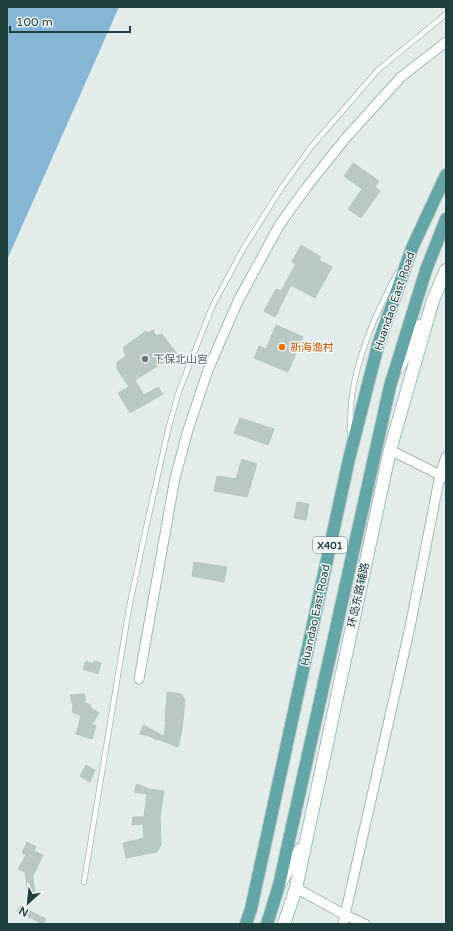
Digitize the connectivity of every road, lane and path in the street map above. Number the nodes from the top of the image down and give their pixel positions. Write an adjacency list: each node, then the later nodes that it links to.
1 (446, 14): 15 (lane)
2 (446, 42): 13 (street)
3 (446, 175): 19 (main road, Huandao East Road / X401)
4 (446, 219): 7 (main road, Huandao East Road / X401)
5 (446, 270): 6 (street, 环岛东路辅路)
6 (433, 300): 7 (street); 8 (street, 环岛东路辅路)
7 (390, 386): 10 (main road, Huandao East Road / X401)
8 (390, 450): 11 (street); 12 (street, 环岛东路辅路)
9 (446, 457): 11 (street)
10 (373, 460): 12 (street); 16 (main road, Huandao East Road / X401)
11 (443, 476): 18 (street)
12 (375, 516): 14 (street, 环岛东路辅路)
13 (139, 679)
14 (306, 840): 16 (street); 17 (street, 环岛东路辅路)
15 (84, 882)
16 (279, 885): 20 (main road, Huandao East Road / X401)
17 (296, 888): 18 (street); 21 (street, 环岛东路辅路)
18 (344, 920): 22 (street)
19 (246, 924)
20 (267, 924)
21 (284, 924)
22 (365, 924)

